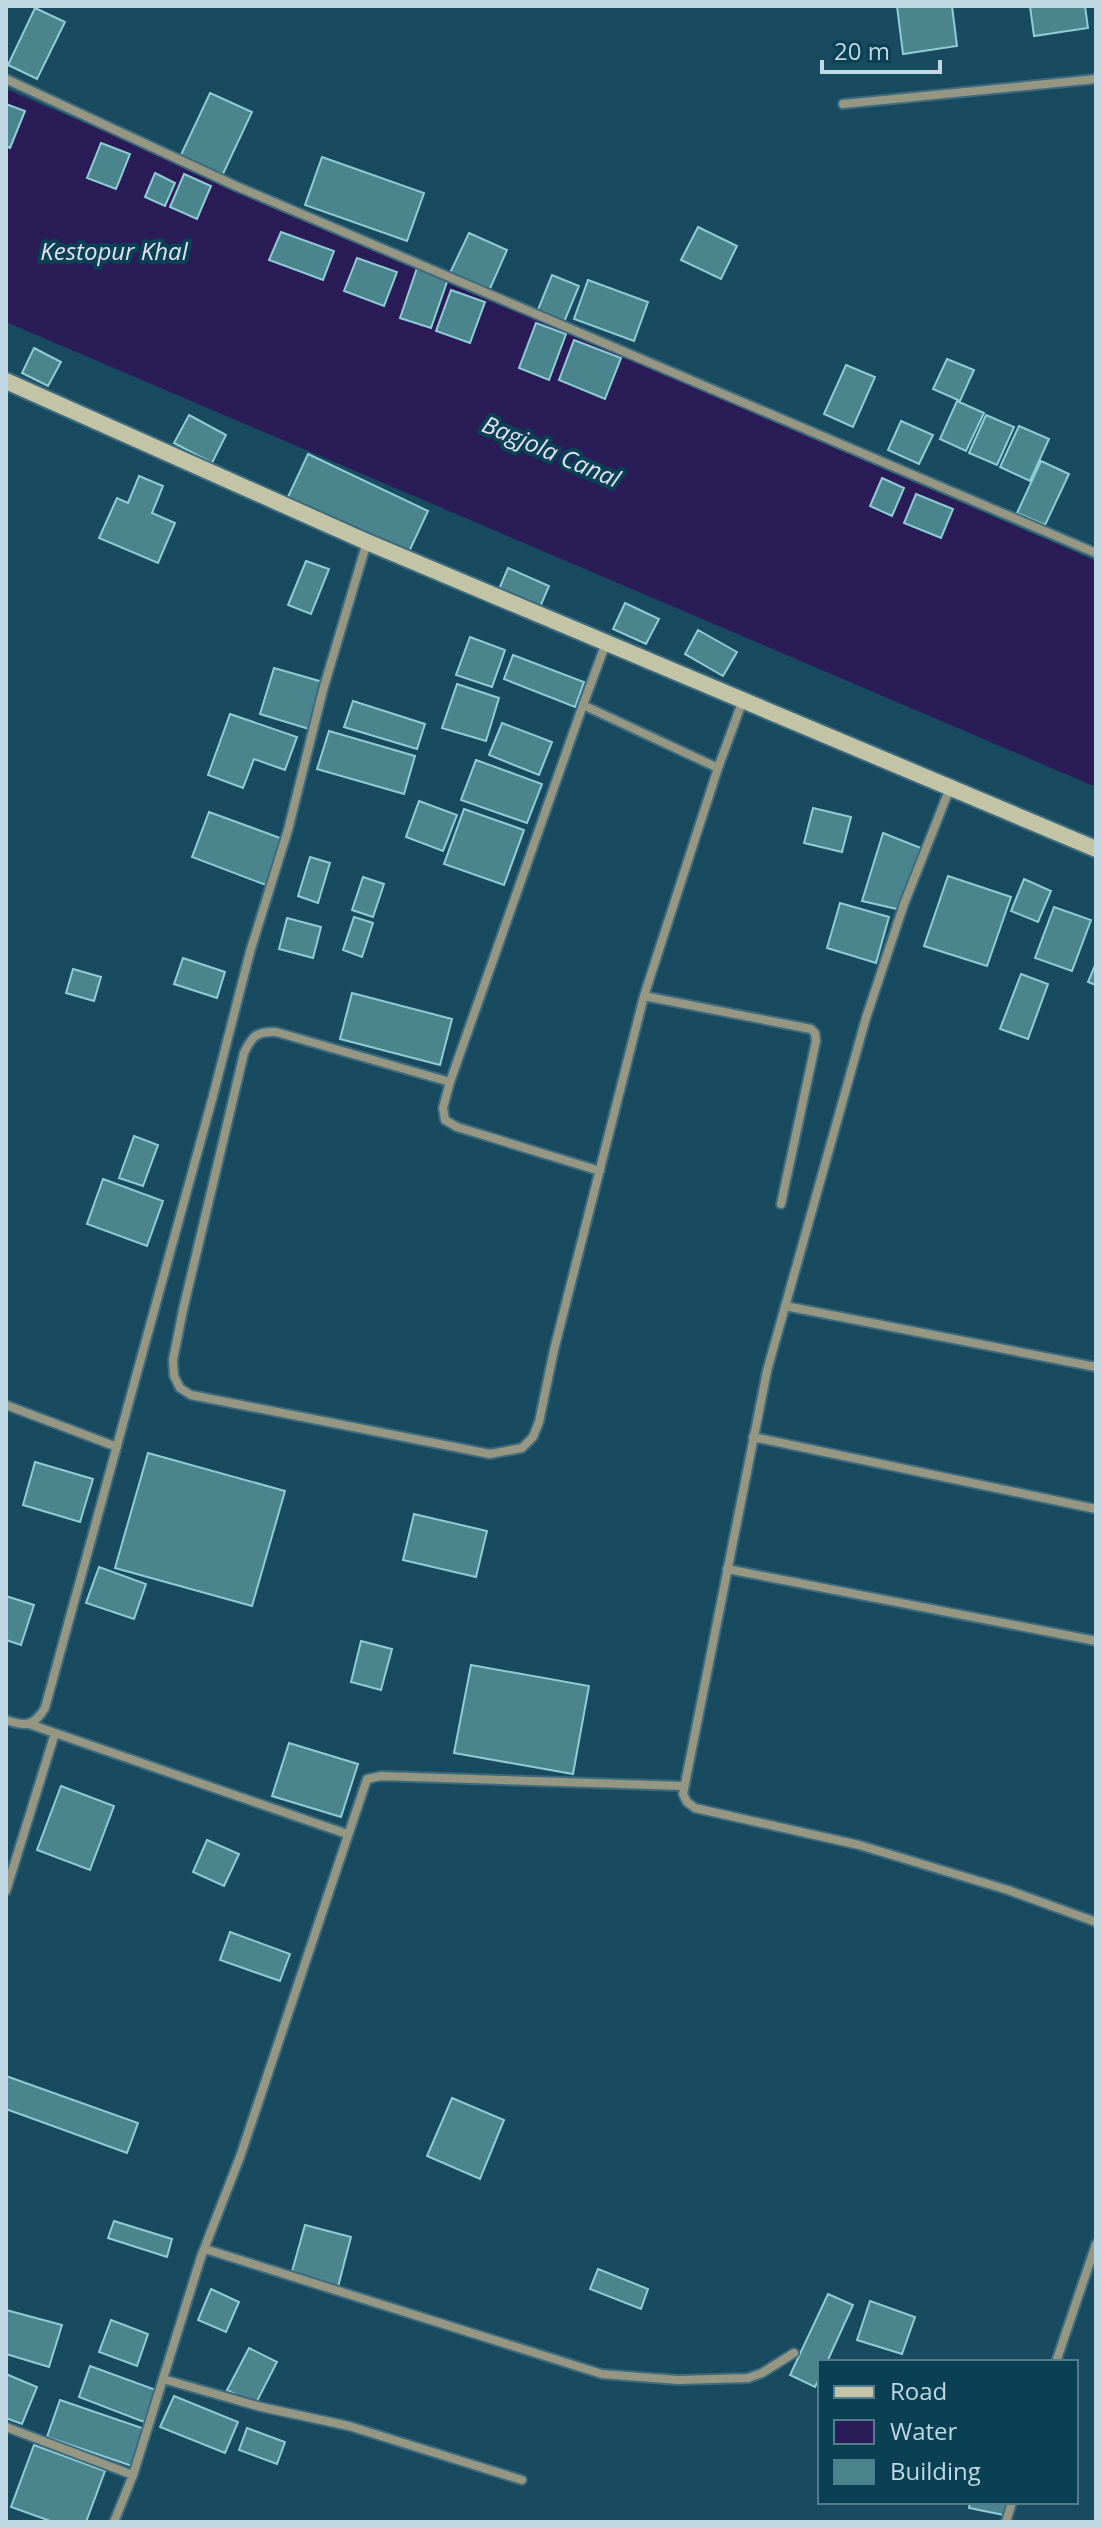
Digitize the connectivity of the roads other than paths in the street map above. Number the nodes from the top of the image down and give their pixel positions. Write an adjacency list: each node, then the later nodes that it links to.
1 (6, 79): 6 (street)
2 (1096, 79): 3 (street)
3 (843, 104)
4 (6, 381): 5 (street)
5 (367, 542): 7 (street); 21 (street)
6 (1096, 553)
7 (606, 642): 8 (street); 9 (street)
8 (743, 700): 10 (street); 11 (street)
9 (583, 705): 10 (street); 14 (street)
10 (718, 768): 13 (street)
11 (950, 787): 12 (street); 17 (street)
12 (1096, 849)
13 (644, 996): 15 (street); 16 (street)
14 (450, 1082): 15 (street); 15 (street)
15 (600, 1171)
16 (781, 1204)
17 (785, 1306): 18 (street); 20 (street)
18 (1096, 1367)
19 (6, 1405): 21 (street)
20 (753, 1437): 22 (street); 23 (street)
21 (117, 1447): 26 (street)
22 (1096, 1509)
23 (727, 1569): 24 (street); 28 (street)
24 (1096, 1641)
25 (6, 1720): 26 (street)
26 (29, 1724): 27 (street)
27 (55, 1733): 29 (street); 30 (street)
28 (683, 1786): 29 (street); 31 (street)
29 (347, 1834): 33 (street)
30 (6, 1891)
31 (1096, 1922)
32 (1096, 2244): 35 (street)
33 (205, 2249): 34 (street); 36 (street)
34 (794, 2353)
35 (1057, 2360)
36 (163, 2379): 38 (street); 39 (street)
37 (6, 2427): 38 (street)
38 (133, 2475): 40 (street)
39 (522, 2480)
40 (114, 2522)

